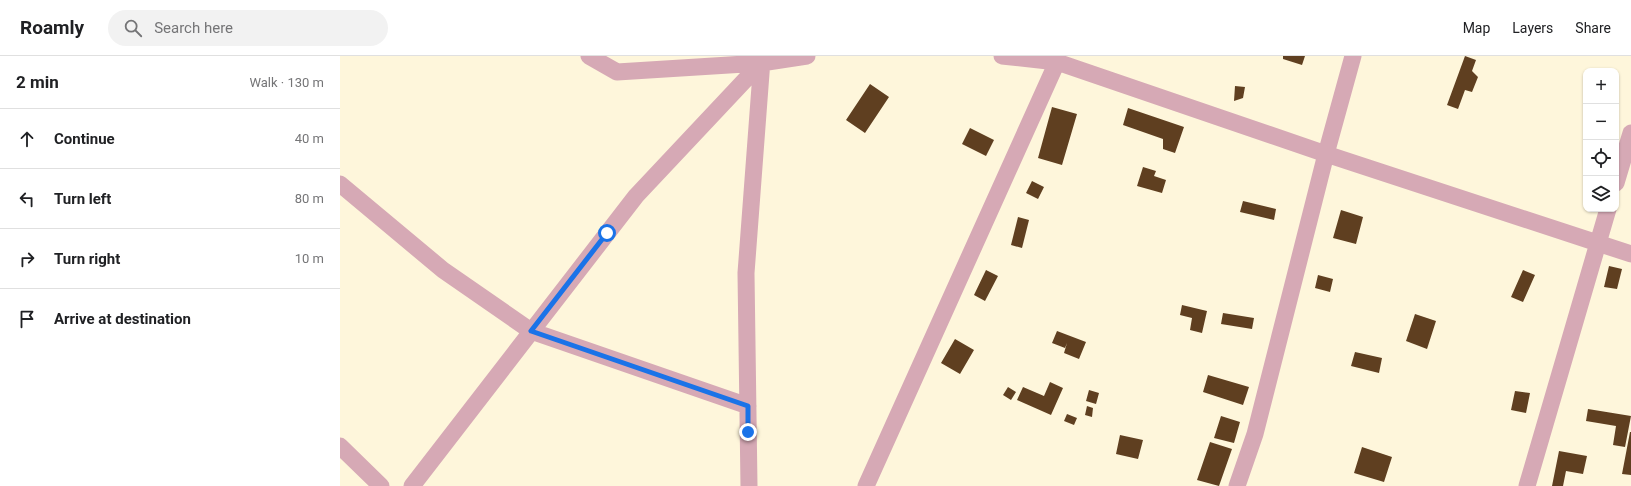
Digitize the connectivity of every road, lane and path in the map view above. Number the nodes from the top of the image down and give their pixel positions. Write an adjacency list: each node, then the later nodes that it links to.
1 (589, 56): 5 (street)
2 (807, 56): 5 (street)
3 (1002, 56): 6 (street)
4 (1353, 56): 9 (street)
5 (762, 59): 15 (street); 16 (street)
6 (1057, 62): 7 (street); 21 (street)
7 (1084, 63): 9 (street)
8 (1631, 133): 10 (street)
9 (1326, 154): 13 (street); 22 (street)
10 (1618, 176)
11 (340, 184): 15 (street)
12 (1607, 212): 13 (street)
13 (1597, 244): 14 (street); 23 (street)
14 (1631, 254)
15 (531, 331): 16 (street); 19 (street)
16 (748, 406): 20 (street)
17 (340, 446): 18 (street)
18 (381, 486)
19 (412, 486)
20 (749, 486)
21 (866, 486)
22 (1237, 486)
23 (1527, 486)

